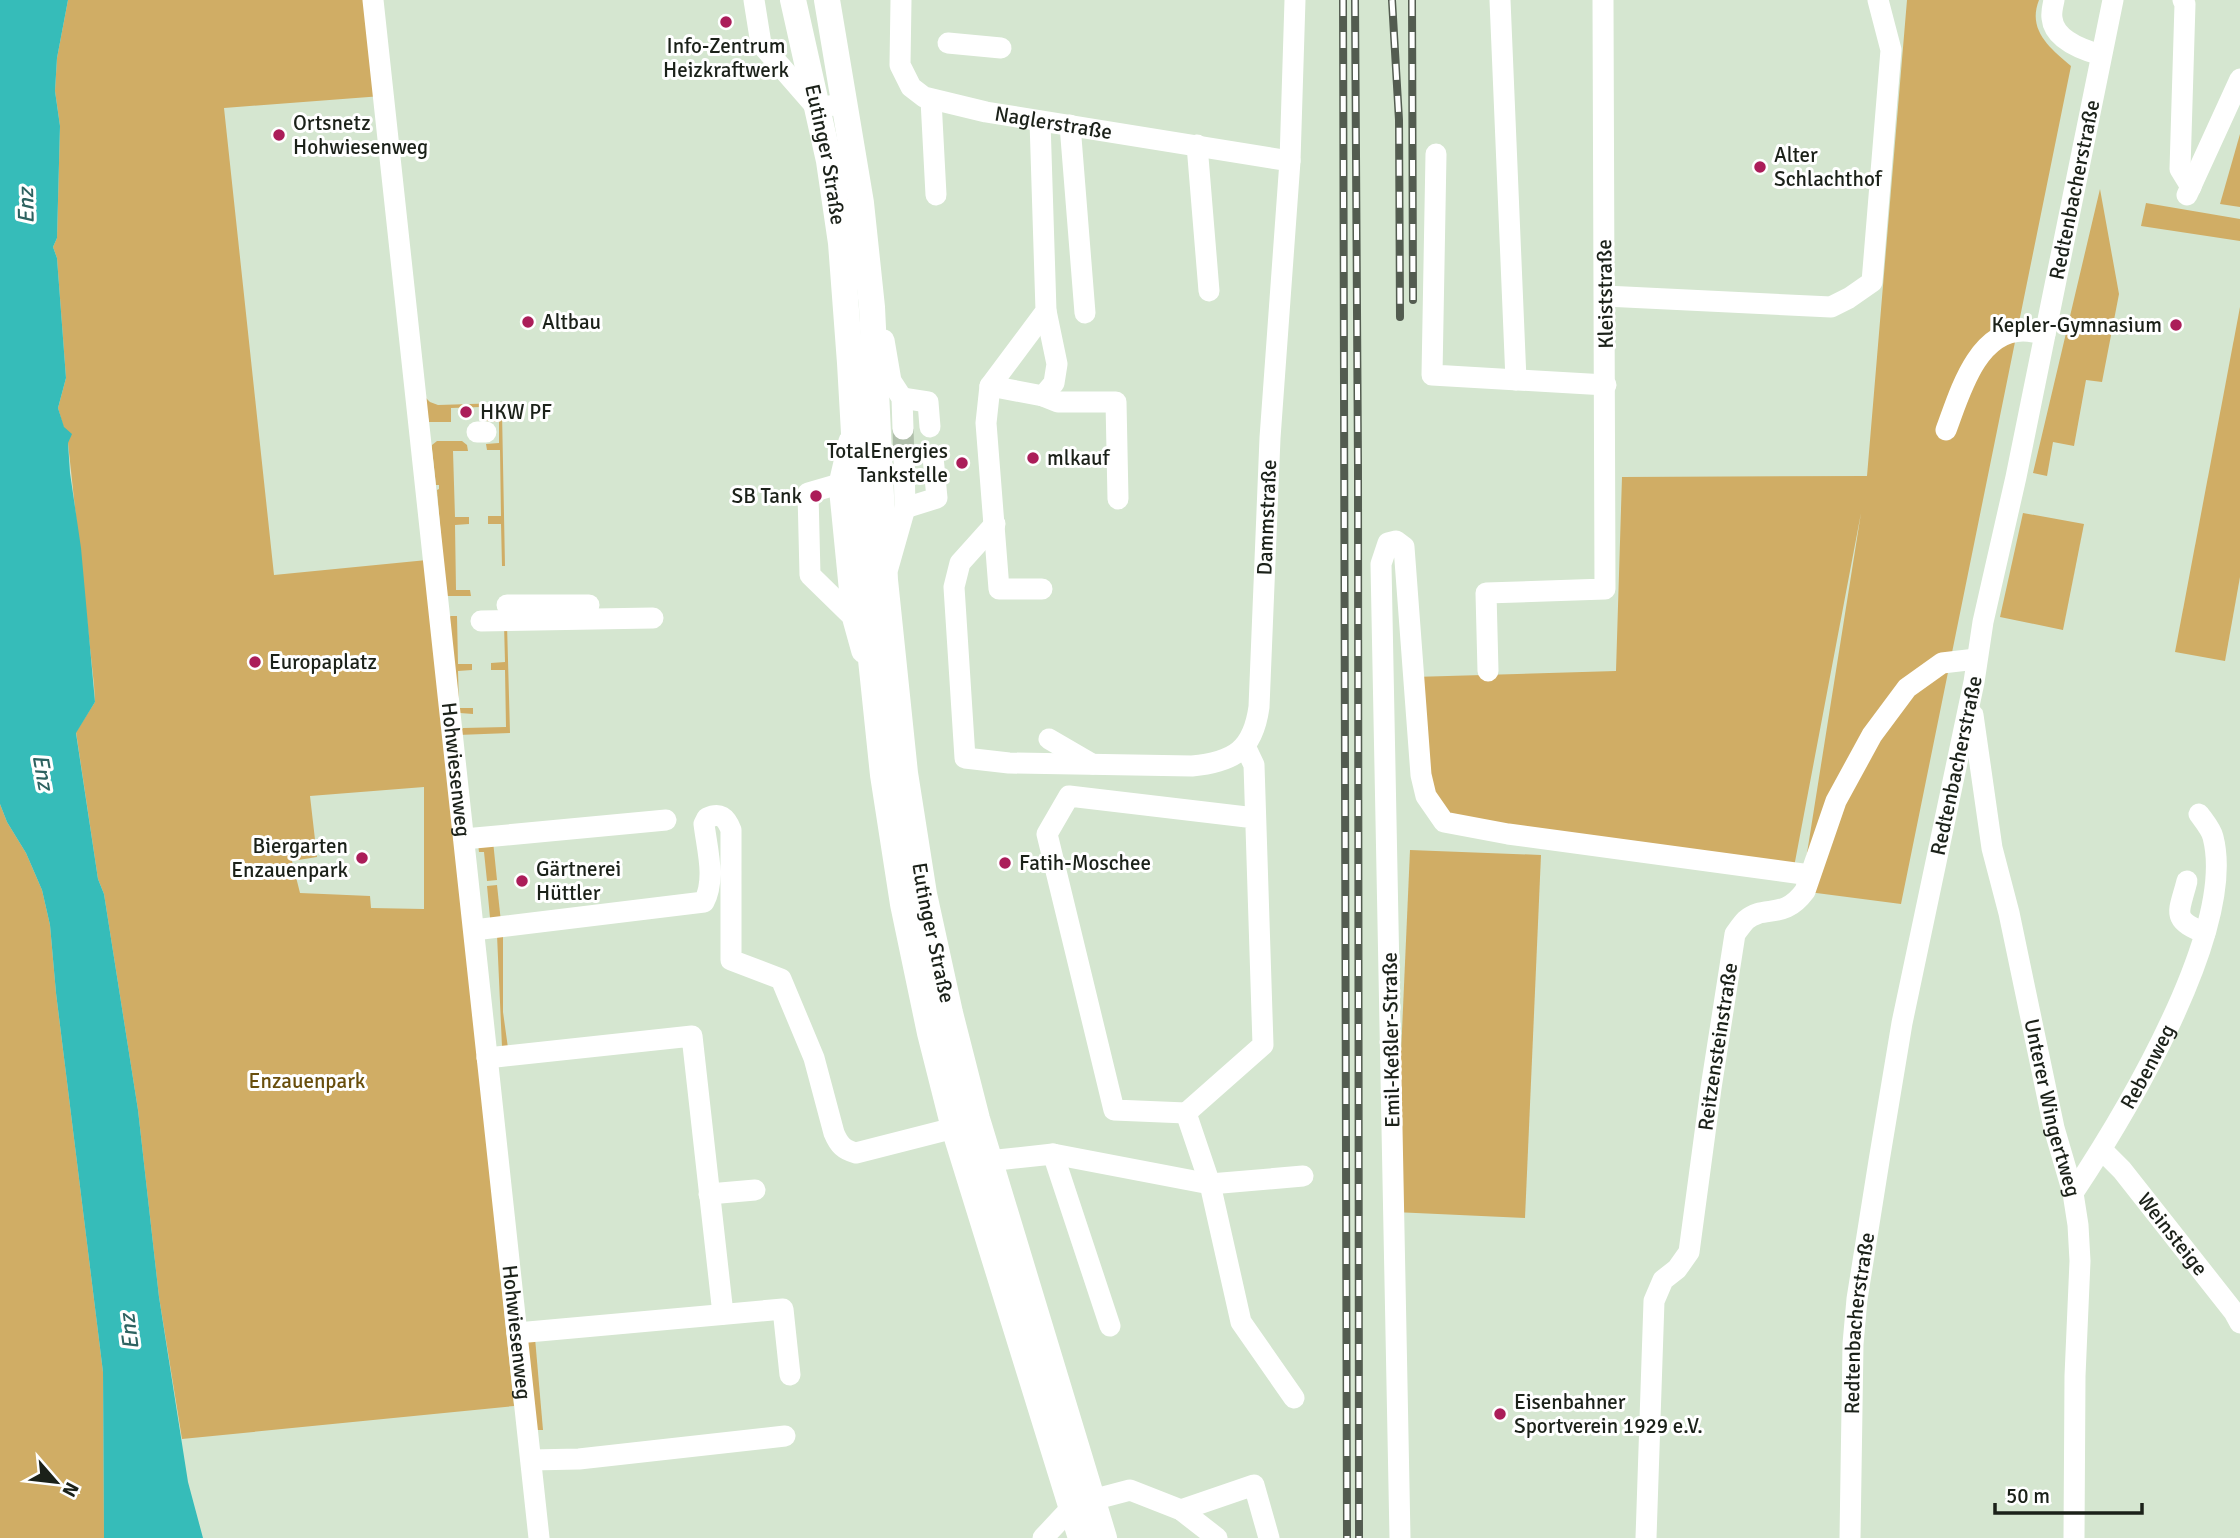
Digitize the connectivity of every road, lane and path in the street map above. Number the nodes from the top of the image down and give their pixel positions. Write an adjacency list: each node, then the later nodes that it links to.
1 (373, 0): 63 (street, Hohwiesenweg)
2 (754, 0): 19 (street)
3 (793, 0): 19 (main road, Eutinger Straße)
4 (827, 0): 18 (main road, Eutinger Straße)
5 (901, 0): 17 (street, Naglerstraße)
6 (1295, 0): 24 (street, Dammstraße)
7 (1500, 0): 33 (street)
8 (1603, 0): 28 (street, Kleiststraße)
9 (1878, 0): 28 (street)
10 (2054, 0): 15 (street)
11 (2113, 0): 15 (street, Redtenbacherstraße)
12 (2183, 0): 16 (street)
13 (948, 43): 14 (street)
14 (1001, 48)
15 (2101, 55): 32 (street, Redtenbacherstraße)
16 (2240, 79)
17 (932, 100): 20 (street, Naglerstraße); 25 (street)
18 (846, 103): 19 (street); 26 (main road, Eutinger Straße)
19 (817, 108): 29 (main road, Eutinger Straße)
20 (1040, 121): 21 (street, Naglerstraße); 30 (street)
21 (1070, 125): 22 (street, Naglerstraße); 31 (street)
22 (1197, 145): 24 (street, Naglerstraße); 27 (street)
23 (1436, 154): 33 (street)
24 (1290, 161): 58 (street, Dammstraße)
25 (936, 195)
26 (865, 244): 29 (main road, Eutinger Straße); 37 (street)
27 (1209, 291)
28 (1605, 296): 34 (street, Kleiststraße)
29 (859, 309): 38 (main road, Eutinger Straße); 48 (main road, Eutinger Straße)
30 (1046, 311): 35 (street); 36 (street)
31 (1085, 313)
32 (2045, 334): 41 (street); 53 (street, Redtenbacherstraße)
33 (1516, 380): 34 (street)
34 (1606, 385): 54 (street, Kleiststraße)
35 (990, 386): 36 (street); 47 (street)
36 (1043, 396): 45 (street)
37 (902, 398): 39 (street); 40 (street)
38 (854, 418): 44 (street); 56 (main road, Eutinger Straße)
39 (930, 427)
40 (903, 429)
41 (1946, 430)
42 (933, 457): 46 (street)
43 (904, 459): 46 (street)
44 (839, 484): 51 (street); 51 (street)
45 (1118, 499)
46 (905, 509): 48 (street)
47 (995, 524): 49 (street); 59 (street)
48 (885, 580): 73 (main road, Eutinger Straße)
49 (1042, 589)
50 (507, 606): 52 (street)
51 (852, 615): 56 (street)
52 (481, 621)
53 (1976, 659): 55 (street, Redtenbacherstraße); 64 (street, Reitzensteinstraße)
54 (1488, 671)
55 (1974, 682): 77 (street, Unterer Wingertweg); 97 (street, Redtenbacherstraße)
56 (875, 694): 70 (main road, Eutinger Straße)
57 (1049, 739): 59 (street)
58 (1245, 746): 59 (street); 61 (street)
59 (1094, 765)
60 (2199, 814): 67 (street, Rebenweg)
61 (1255, 818): 69 (street); 69 (street)
62 (666, 820): 63 (street)
63 (464, 839): 66 (street, Hohwiesenweg)
64 (1810, 875): 89 (street, Emil-Keßler-Straße); 96 (street, Reitzensteinstraße)
65 (2187, 881): 67 (street)
66 (474, 930): 68 (street, Hohwiesenweg); 70 (street)
67 (2205, 933): 71 (street, Rebenweg)
68 (487, 1058): 78 (street); 82 (street, Hohwiesenweg)
69 (1186, 1113): 75 (street)
70 (954, 1128): 87 (main road, Eutinger Straße)
71 (2102, 1150): 77 (street, Rebenweg); 80 (street, Weinsteige)
72 (1053, 1154): 73 (street); 75 (street); 81 (street)
73 (988, 1161): 87 (main road, Eutinger Straße)
74 (1303, 1176): 75 (street)
75 (1210, 1184): 84 (street)
76 (755, 1191): 78 (street)
77 (2073, 1193): 98 (street, Unterer Wingertweg)
78 (709, 1194): 79 (street)
79 (723, 1314): 82 (street); 83 (street)
80 (2240, 1323)
81 (1110, 1326)
82 (517, 1333): 86 (street, Hohwiesenweg)
83 (790, 1375)
84 (1294, 1398)
85 (785, 1436): 86 (street)
86 (531, 1460): 90 (street, Hohwiesenweg)
87 (1082, 1504): 88 (street); 91 (street); 92 (main road, Eutinger Straße); 93 (main road, Eutinger Straße)
88 (1181, 1510): 94 (street); 95 (street)
89 (1403, 1533)
90 (539, 1538)
91 (1043, 1538)
92 (1081, 1538)
93 (1104, 1538)
94 (1217, 1538)
95 (1269, 1538)
96 (1646, 1538)
97 (1850, 1538)
98 (2074, 1538)

